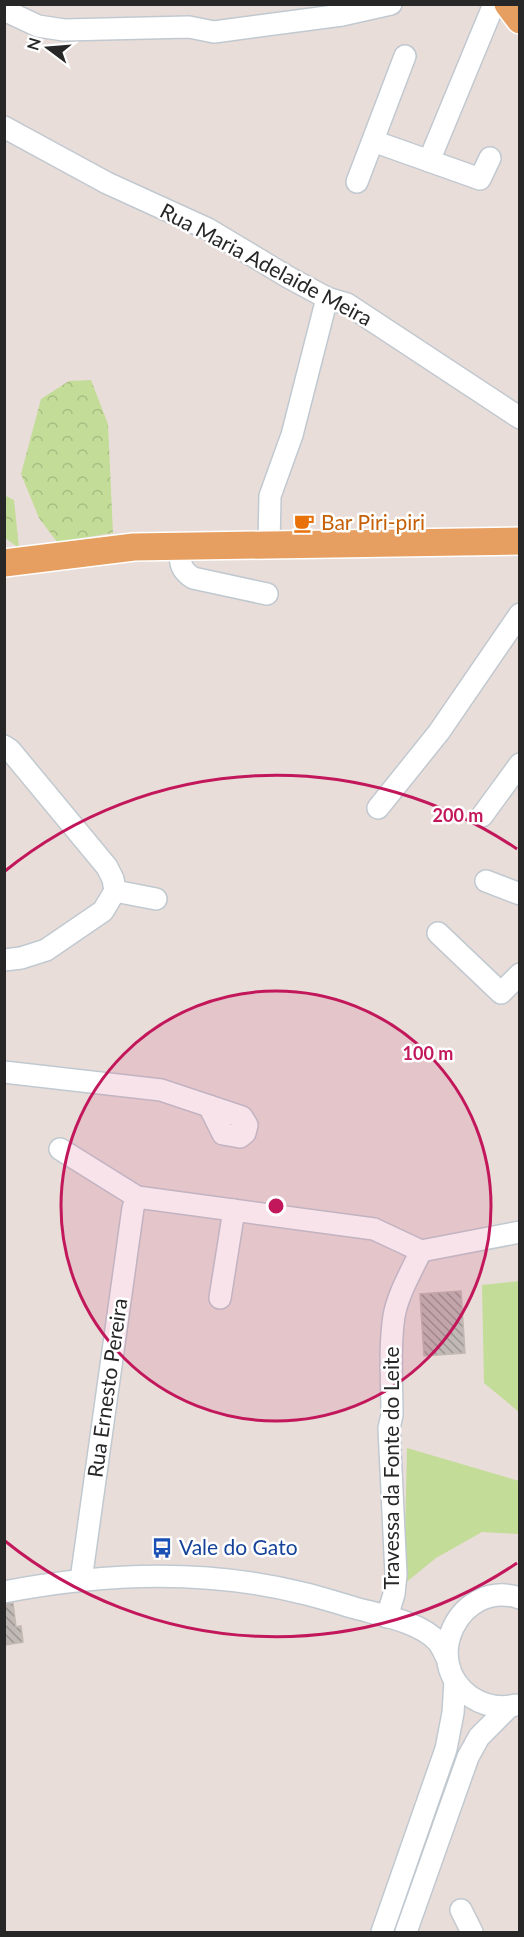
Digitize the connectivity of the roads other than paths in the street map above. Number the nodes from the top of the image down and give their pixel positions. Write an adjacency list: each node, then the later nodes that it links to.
1 (391, 4): 4 (street)
2 (494, 4): 10 (street)
3 (508, 4): 5 (main road)
4 (4, 10)
5 (519, 20)
6 (405, 56): 8 (street)
7 (4, 127): 12 (street, Rua Maria Adelaide Meira)
8 (373, 141): 10 (street); 11 (street)
9 (490, 158): 10 (street)
10 (429, 160)
11 (357, 182)
12 (327, 298): 13 (street, Rua Maria Adelaide Meira); 15 (street)
13 (519, 418)
14 (519, 541): 15 (main road)
15 (269, 545): 16 (main road)
16 (180, 546): 17 (main road); 18 (street)
17 (4, 563)
18 (267, 594)
19 (519, 614): 22 (street)
20 (4, 746): 25 (street)
21 (519, 764): 23 (street)
22 (378, 808)
23 (482, 816)
24 (486, 881): 26 (street)
25 (114, 891): 27 (street); 29 (street)
26 (519, 894)
27 (156, 899)
28 (438, 933): 30 (street)
29 (4, 960)
30 (519, 974)
31 (4, 1072): 32 (street)
32 (209, 1106)
33 (60, 1149): 34 (street)
34 (137, 1197): 35 (street); 39 (street, Rua Ernesto Pereira)
35 (234, 1210): 37 (street); 38 (street)
36 (519, 1232): 37 (street)
37 (421, 1251): 43 (street, Travessa da Fonte do Leite)
38 (220, 1298)
39 (81, 1580): 40 (street); 43 (street)
40 (4, 1592)
41 (519, 1598): 42 (street)
42 (464, 1610): 43 (street); 44 (street)
43 (394, 1619): 44 (street)
44 (447, 1658): 45 (street)
45 (455, 1681): 46 (street); 48 (street)
46 (514, 1706): 49 (street)
47 (461, 1910): 50 (street)
48 (382, 1932)
49 (406, 1932)
50 (472, 1932)

